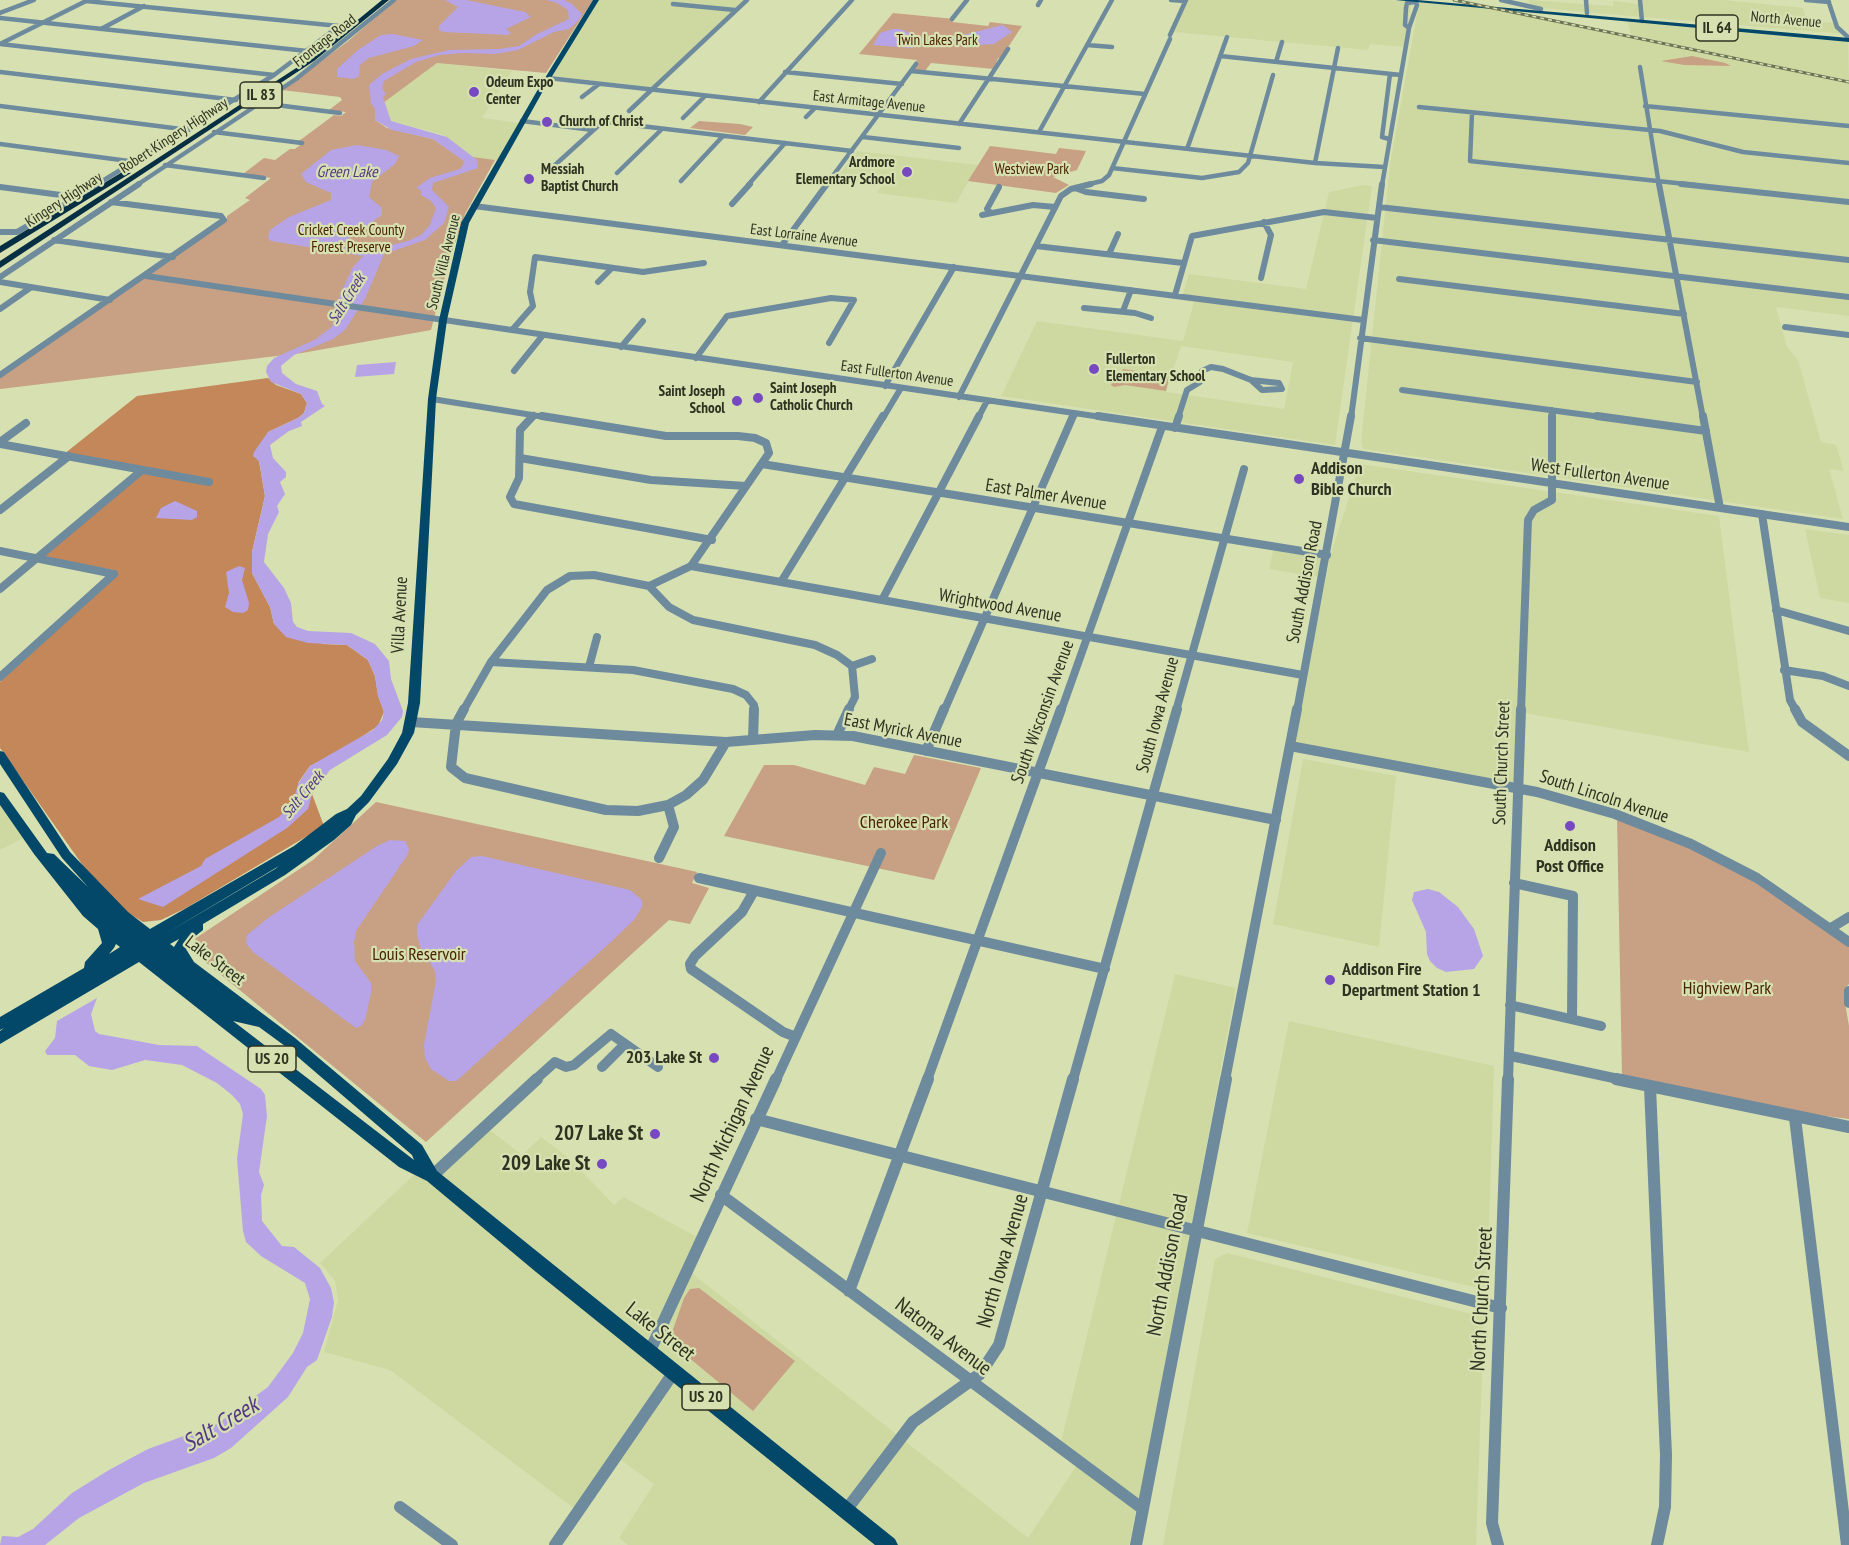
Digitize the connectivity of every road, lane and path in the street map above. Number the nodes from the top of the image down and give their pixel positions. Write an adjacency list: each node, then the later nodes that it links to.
1 (34, 0): 27 (street)
2 (377, 0): 93 (highway, Kingery Highway / IL 83)
3 (386, 0): 107 (highway, Robert Kingery Highway / IL 83)
4 (394, 0): 65 (street, Frontage Road)
5 (596, 0): 54 (main road, South Villa Avenue)
6 (747, 0): 25 (street)
7 (852, 0): 49 (street)
8 (967, 0): 28 (street)
9 (1112, 0): 37 (street)
10 (1171, 0): 18 (street)
11 (1398, 0): 19 (main road, North Avenue / IL 64)
12 (1439, 0): 24 (main road, North Avenue / IL 64)
13 (1501, 0): 21 (street)
14 (1586, 0): 26 (street)
15 (1640, 0): 29 (street)
16 (1806, 0): 20 (street)
17 (87, 1): 23 (street); 30 (street)
18 (1186, 1): 60 (street)
19 (1414, 1): 29 (main road, North Avenue / IL 64); 31 (street); 31 (street)
20 (1829, 1): 34 (street)
21 (1530, 3): 24 (street)
22 (673, 4): 25 (street)
23 (146, 5): 32 (street); 41 (street)
24 (1541, 9): 26 (main road, North Avenue / IL 64)
25 (735, 10): 59 (street)
26 (1587, 13): 29 (main road, North Avenue / IL 64)
27 (0, 16): 30 (street)
28 (952, 19)
29 (1642, 19): 34 (main road, North Avenue / IL 64)
30 (43, 23): 32 (street); 36 (street)
31 (1409, 28): 53 (street)
32 (101, 29): 41 (street)
33 (1227, 37): 42 (street)
34 (1848, 37)
35 (1282, 42): 43 (street)
36 (0, 44): 51 (street)
37 (1087, 45): 38 (street); 58 (street)
38 (1112, 47)
39 (1338, 48): 46 (street)
40 (1008, 49): 55 (street)
41 (307, 51): 51 (street)
42 (1220, 56): 43 (street); 95 (street)
43 (1276, 62): 46 (street)
44 (916, 64): 47 (street)
45 (1640, 67): 67 (street)
46 (1335, 69): 50 (street); 99 (street)
47 (911, 71): 55 (street); 57 (street)
48 (0, 72): 63 (street)
49 (785, 72): 57 (street); 64 (street)
50 (1390, 74): 53 (street); 88 (street, South Addison Road)
51 (274, 75): 63 (street)
52 (1273, 75): 97 (street)
53 (1401, 75): 88 (street, South Addison Road)
54 (548, 78): 56 (street, East Armitage Avenue); 77 (main road, South Villa Avenue)
55 (990, 78): 58 (street); 78 (street)
56 (599, 84): 59 (street, East Armitage Avenue); 62 (street)
57 (902, 84): 74 (street)
58 (1064, 86): 60 (street); 85 (street)
59 (651, 90): 61 (street, East Armitage Avenue); 71 (street)
60 (1145, 94): 89 (street)
61 (705, 96): 64 (street, East Armitage Avenue); 76 (street)
62 (582, 98)
63 (236, 100): 81 (street)
64 (758, 101): 69 (street); 70 (street, East Armitage Avenue)
65 (260, 103): 72 (street); 84 (street, Frontage Road)
66 (0, 106): 81 (street)
67 (1645, 106): 79 (street); 83 (street)
68 (1419, 107): 73 (street)
69 (749, 108)
70 (815, 108): 74 (street, East Armitage Avenue); 75 (street)
71 (629, 111)
72 (340, 113)
73 (1472, 113): 83 (street); 109 (street)
74 (881, 115): 78 (street, East Armitage Avenue); 87 (street)
75 (806, 117)
76 (683, 118)
77 (522, 121): 82 (street); 118 (main road, South Villa Avenue)
78 (959, 124): 85 (street, East Armitage Avenue)
79 (1849, 126)
80 (662, 129): 82 (street); 86 (street); 105 (street)
81 (189, 130): 98 (street)
82 (593, 130): 102 (street)
83 (1649, 130): 100 (street); 109 (street)
84 (214, 132): 90 (street); 101 (street, Frontage Road)
85 (1039, 132): 89 (street, East Armitage Avenue)
86 (723, 136): 91 (street); 108 (street)
87 (863, 137): 94 (street); 96 (street)
88 (1389, 139): 103 (street, South Addison Road)
89 (1124, 142): 95 (street, East Armitage Avenue); 104 (street)
90 (302, 143)
91 (785, 143): 96 (street); 117 (street)
92 (0, 144): 98 (street)
93 (171, 147): 126 (highway); 135 (highway, Kingery Highway / IL 83)
94 (959, 148)
95 (1187, 149): 97 (street, East Armitage Avenue)
96 (852, 151): 131 (street)
97 (1250, 156): 99 (street, East Armitage Avenue); 104 (street)
98 (136, 162): 113 (street)
99 (1315, 163): 103 (street, East Armitage Avenue)
100 (1849, 163)
101 (165, 165): 106 (street); 115 (street, Frontage Road)
102 (555, 165)
103 (1384, 167): 120 (street, South Addison Road)
104 (1112, 168): 112 (street)
105 (618, 173)
106 (264, 178)
107 (130, 181): 140 (highway, Robert Kingery Highway / IL 83); 143 (highway)
108 (681, 181)
109 (1659, 181): 116 (street); 130 (street)
110 (0, 187): 113 (street)
111 (999, 187): 121 (street)
112 (1075, 188): 114 (street); 119 (street)
113 (76, 197): 126 (street)
114 (1144, 199)
115 (111, 202): 128 (street, Frontage Road); 136 (street)
116 (1849, 202)
117 (732, 204)
118 (474, 206): 131 (street, East Lorraine Avenue); 164 (main road, South Villa Avenue)
119 (1055, 207): 121 (street); 132 (street)
120 (1379, 207): 123 (street, South Addison Road); 130 (street)
121 (990, 212): 122 (street)
122 (982, 214)
123 (1377, 218): 124 (street); 129 (street, South Addison Road)
124 (1264, 222): 139 (street); 148 (street)
125 (0, 232): 126 (street)
126 (17, 234): 133 (highway)
127 (1118, 234): 134 (street)
128 (54, 240): 136 (street); 147 (street, Frontage Road)
129 (1373, 240): 146 (street); 165 (street, South Addison Road)
130 (1670, 240): 137 (street); 146 (street)
131 (782, 245): 141 (street, East Lorraine Avenue)
132 (1036, 246): 134 (street); 144 (street)
133 (0, 248)
134 (1109, 254): 139 (street)
135 (0, 257)
136 (173, 257): 145 (street)
137 (1849, 260)
138 (704, 263): 142 (street)
139 (1183, 263): 154 (street)
140 (0, 265)
141 (954, 267): 144 (street, East Lorraine Avenue); 179 (street)
142 (612, 268): 151 (street); 168 (street)
143 (0, 271)
144 (1020, 275): 153 (street, East Lorraine Avenue); 182 (street)
145 (146, 276): 156 (street); 164 (street, East Fullerton Avenue)
146 (1677, 276): 155 (street); 161 (street)
147 (0, 278)
148 (1261, 278)
149 (1399, 279): 161 (street)
150 (0, 282): 152 (street)
151 (598, 282)
152 (30, 288): 156 (street); 159 (street)
153 (1131, 290): 154 (street, East Lorraine Avenue); 160 (street)
154 (1175, 295): 165 (street, East Lorraine Avenue)
155 (1849, 297)
156 (110, 300): 176 (street)
157 (767, 308): 162 (street); 172 (street); 174 (street)
158 (1084, 308): 160 (street)
159 (0, 309)
160 (1123, 311): 163 (street)
161 (1684, 314): 178 (street)
162 (773, 317)
163 (1151, 318)
164 (443, 320): 168 (street, East Fullerton Avenue); 183 (main road, South Villa Avenue)
165 (1363, 320): 171 (street, South Addison Road)
166 (643, 321): 173 (street)
167 (1785, 327): 170 (street)
168 (512, 330): 169 (street, East Fullerton Avenue)
169 (543, 335): 173 (street, East Fullerton Avenue); 175 (street)
170 (1849, 335)
171 (1360, 338): 178 (street); 193 (street, South Addison Road)
172 (829, 343)
173 (621, 347): 174 (street, East Fullerton Avenue)
174 (696, 358): 179 (street, East Fullerton Avenue)
175 (514, 371)
176 (0, 375)
177 (1251, 380): 190 (street)
178 (1697, 382): 191 (street)
179 (885, 386): 180 (street, East Fullerton Avenue)
180 (901, 388): 182 (street, East Fullerton Avenue); 199 (street)
181 (1402, 390): 185 (street)
182 (959, 397): 184 (street, East Fullerton Avenue)
183 (432, 399): 187 (street); 234 (main road, Villa Avenue)
184 (987, 401): 186 (street, East Fullerton Avenue); 203 (street)
185 (1552, 410): 191 (street); 201 (street)
186 (1074, 414): 189 (street, East Fullerton Avenue); 204 (street)
187 (534, 415): 195 (street); 196 (street)
188 (26, 423): 192 (street)
189 (1162, 427): 190 (street, East Fullerton Avenue); 208 (street, South Wisconsin Avenue)
190 (1175, 428): 193 (street, East Fullerton Avenue)
191 (1706, 432): 205 (street)
192 (0, 443): 194 (street)
193 (1346, 454): 201 (street, West Fullerton Avenue); 213 (street, South Addison Road)
194 (69, 456): 198 (street); 206 (street)
195 (520, 458): 202 (street); 211 (street)
196 (762, 464): 199 (street, East Palmer Avenue); 202 (street)
197 (1244, 469): 210 (street, South Iowa Avenue)
198 (141, 471): 200 (street); 214 (street)
199 (847, 478): 203 (street, East Palmer Avenue); 216 (street)
200 (209, 482)
201 (1554, 484): 205 (street, West Fullerton Avenue); 245 (street, South Church Street)
202 (746, 486): 211 (street)
203 (939, 493): 204 (street, East Palmer Avenue); 219 (street)
204 (1033, 508): 208 (street, East Palmer Avenue); 221 (street)
205 (1720, 508): 207 (street, West Fullerton Avenue)
206 (0, 510)
207 (1761, 514): 209 (street, West Fullerton Avenue); 220 (street)
208 (1129, 524): 210 (street, East Palmer Avenue); 224 (street, South Wisconsin Avenue)
209 (1849, 527)
210 (1225, 539): 213 (street, East Palmer Avenue); 225 (street, South Iowa Avenue)
211 (712, 540): 215 (street)
212 (0, 551): 214 (street)
213 (1327, 555): 231 (street, South Addison Road)
214 (38, 558): 218 (street); 232 (street)
215 (691, 566): 216 (street, Wrightwood Avenue); 217 (street)
216 (781, 582): 219 (street, Wrightwood Avenue)
217 (650, 586): 227 (street); 228 (street)
218 (0, 589)
219 (882, 600): 221 (street, Wrightwood Avenue)
220 (1776, 610): 222 (street); 230 (street)
221 (984, 618): 224 (street, Wrightwood Avenue); 240 (street)
222 (1849, 630)
223 (597, 637): 229 (street)
224 (1088, 637): 225 (street, Wrightwood Avenue); 243 (street, South Wisconsin Avenue)
225 (1191, 655): 231 (street, Wrightwood Avenue); 247 (street, South Iowa Avenue)
226 (872, 659): 228 (street)
227 (490, 662): 229 (street); 235 (street)
228 (852, 666): 236 (street)
229 (589, 667): 237 (street)
230 (1784, 670): 233 (street); 242 (street)
231 (1303, 675): 239 (street, South Addison Road)
232 (0, 677)
233 (1849, 686)
234 (411, 722): 235 (street, East Myrick Avenue); 249 (main road, Villa Avenue)
235 (456, 724): 238 (street, East Myrick Avenue); 248 (street)
236 (837, 735): 237 (street, East Myrick Avenue); 240 (street, East Myrick Avenue)
237 (753, 739): 238 (street, East Myrick Avenue)
238 (726, 742): 248 (street)
239 (1290, 746): 245 (street, South Lincoln Avenue); 250 (street, South Addison Road)
240 (926, 751): 243 (street, East Myrick Avenue)
241 (0, 755): 244 (main road, Lake Street / US 20)
242 (1849, 756)
243 (1038, 774): 247 (street, East Myrick Avenue); 262 (street, South Wisconsin Avenue)
244 (19, 785): 246 (main road); 264 (main road, Lake Street / US 20)
245 (1518, 788): 255 (street, South Church Street); 261 (street, South Lincoln Avenue)
246 (0, 795): 251 (main road, Lake Street / US 20)
247 (1153, 796): 250 (street, East Myrick Avenue); 265 (street, South Iowa Avenue)
248 (668, 805): 253 (street)
249 (351, 812): 257 (main road, Villa Avenue); 264 (main road, Villa Avenue)
250 (1276, 820): 269 (street, South Addison Road)
251 (38, 851): 260 (main road, Lake Street / US 20); 264 (main road)
252 (881, 853): 258 (street, North Michigan Avenue)
253 (659, 858)
254 (699, 878): 256 (street)
255 (1514, 884): 271 (street, South Church Street); 272 (street)
256 (754, 891): 258 (street); 276 (street)
257 (214, 912): 264 (main road, Villa Avenue); 266 (main road)
258 (853, 912): 262 (street); 276 (street, North Michigan Avenue)
259 (1849, 917): 261 (street)
260 (104, 927): 264 (main road, Lake Street / US 20); 267 (main road)
261 (1831, 928): 263 (street, South Lincoln Avenue)
262 (979, 940): 265 (street); 286 (street, South Wisconsin Avenue)
263 (1849, 942)
264 (138, 949): 266 (main road, Lake Street / US 20); 267 (main road); 273 (main road); 274 (main road); 287 (main road, Lake Street / US 20)
265 (1105, 969): 288 (street, North Iowa Avenue)
266 (197, 971): 273 (main road, Lake Street / US 20)
267 (63, 987): 274 (main road)
268 (1849, 991): 270 (street)
269 (1242, 993): 290 (street, North Addison Road)
270 (1849, 1003)
271 (1510, 1005): 272 (street); 279 (street, South Church Street)
272 (1572, 1019): 275 (street)
273 (263, 1022): 287 (main road, Lake Street / US 20)
274 (8, 1023): 277 (main road)
275 (1601, 1026)
276 (796, 1037): 284 (street, North Michigan Avenue)
277 (0, 1038)
278 (625, 1044): 280 (street); 281 (street); 287 (street)
279 (1510, 1056): 282 (street); 292 (street, North Church Street)
280 (602, 1067)
281 (658, 1067)
282 (1650, 1087): 283 (street); 304 (street)
283 (1795, 1118): 285 (street); 305 (street)
284 (756, 1119): 286 (street); 289 (street, North Michigan Avenue)
285 (1849, 1127)
286 (898, 1155): 288 (street); 291 (street, South Wisconsin Avenue)
287 (432, 1176): 293 (main road, Lake Street / US 20)
288 (1043, 1192): 290 (street); 295 (street, North Iowa Avenue)
289 (722, 1195): 291 (street, Natoma Avenue); 293 (street, North Michigan Avenue)
290 (1197, 1231): 292 (street); 298 (street, North Addison Road)
291 (849, 1291): 295 (street, Natoma Avenue)
292 (1501, 1308): 299 (street, North Church Street)
293 (649, 1353): 294 (main road, Lake Street / US 20)
294 (674, 1372): 297 (main road, Lake Street / US 20); 301 (street)
295 (970, 1382): 297 (street, North Iowa Avenue); 298 (street, Natoma Avenue)
296 (400, 1507): 300 (street)
297 (847, 1509): 302 (main road, Lake Street / US 20)
298 (1143, 1509): 303 (street, North Addison Road)
299 (1498, 1544)
300 (452, 1545)
301 (555, 1545)
302 (889, 1545)
303 (1136, 1545)
304 (1657, 1545)
305 (1847, 1545)

